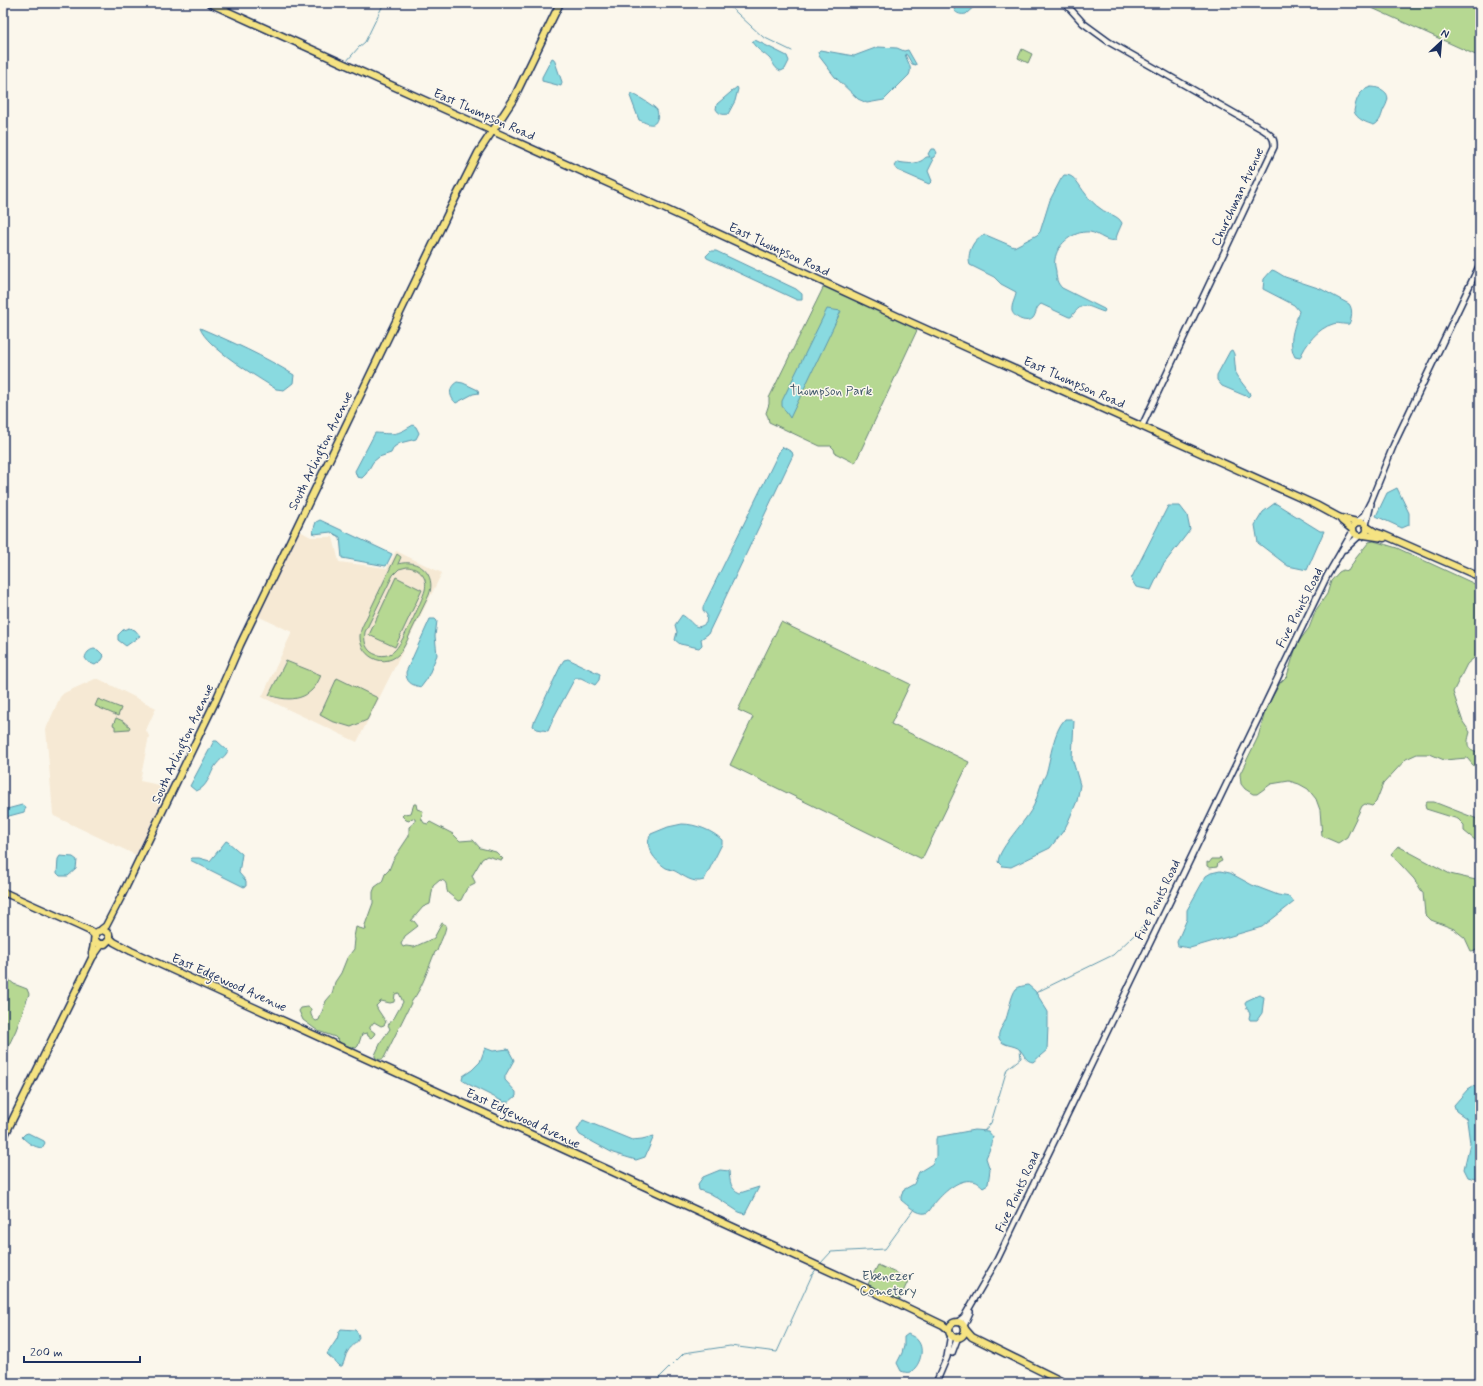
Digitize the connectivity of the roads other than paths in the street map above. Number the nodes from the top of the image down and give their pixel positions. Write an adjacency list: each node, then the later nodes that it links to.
1 (209, 3): 4 (main road, East Thompson Road)
2 (560, 3): 4 (main road, South Arlington Avenue)
3 (1064, 3): 6 (street, Churchman Avenue)
4 (493, 131): 6 (main road, East Thompson Road); 17 (main road, South Arlington Avenue)
5 (1480, 264): 7 (street)
6 (1142, 426): 8 (main road, East Thompson Road)
7 (1371, 501): 9 (street); 10 (street)
8 (1340, 518): 9 (main road, East Thompson Road); 11 (main road, East Thompson Road)
9 (1358, 522): 10 (main road); 11 (main road)
10 (1367, 526): 12 (main road); 13 (main road)
11 (1353, 530): 12 (main road); 14 (street, Five Points Road)
12 (1361, 535): 13 (main road); 14 (street, Five Points Road)
13 (1387, 537): 15 (main road)
14 (1343, 550): 26 (street, Five Points Road)
15 (1480, 576)
16 (3, 892): 18 (main road)
17 (113, 914): 19 (main road, South Arlington Avenue); 20 (main road, South Arlington Avenue)
18 (77, 925): 19 (main road); 21 (main road)
19 (101, 930): 20 (main road); 21 (main road, South Arlington Avenue)
20 (109, 935): 22 (main road, South Arlington Avenue); 23 (main road)
21 (95, 938): 22 (main road); 24 (main road)
22 (104, 944): 23 (main road); 24 (main road)
23 (125, 948): 27 (main road, East Edgewood Avenue)
24 (92, 958): 25 (main road)
25 (3, 1139)
26 (997, 1260): 28 (street); 29 (street)
27 (913, 1310): 28 (main road, East Edgewood Avenue); 30 (main road, East Edgewood Avenue)
28 (955, 1323): 29 (main road, East Edgewood Avenue); 30 (main road)
29 (964, 1327): 31 (main road); 32 (main road)
30 (950, 1332): 31 (main road, East Edgewood Avenue); 33 (street)
31 (959, 1337): 32 (main road); 33 (street)
32 (1001, 1352): 34 (main road)
33 (937, 1383)
34 (1065, 1383)

